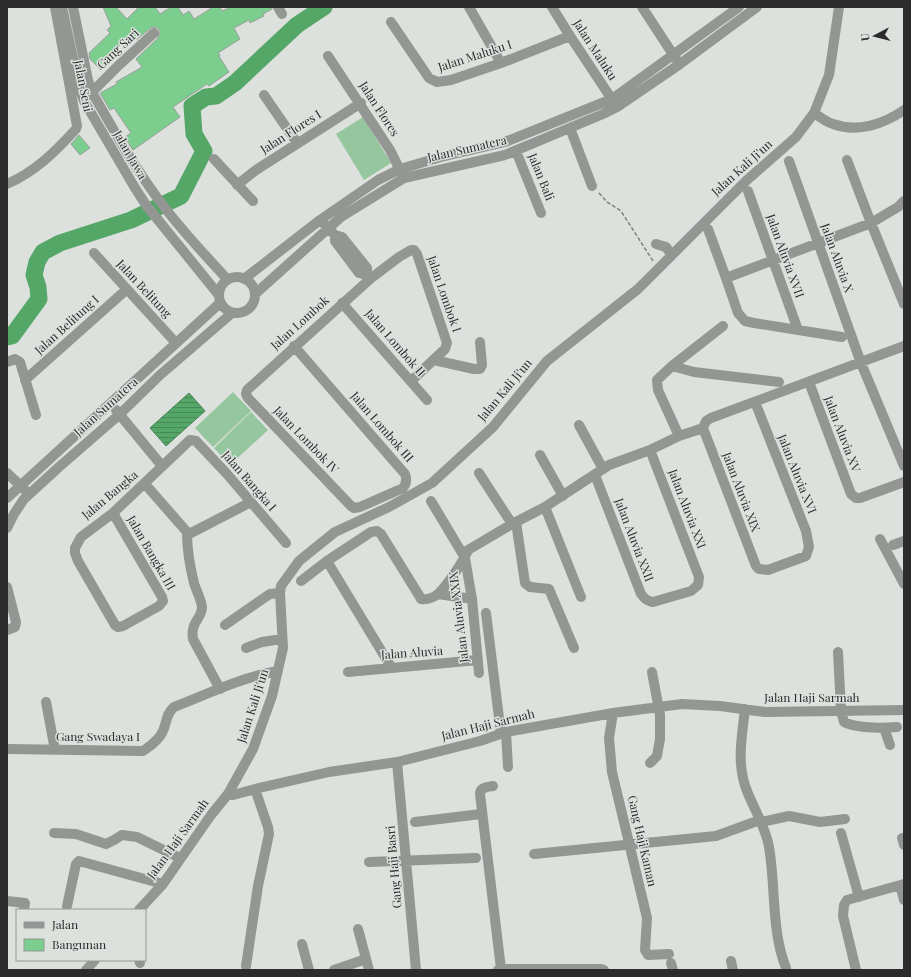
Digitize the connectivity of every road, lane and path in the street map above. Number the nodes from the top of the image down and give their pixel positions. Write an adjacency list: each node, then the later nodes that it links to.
1 (55, 7): 31 (street, Jalan Seni)
2 (62, 7): 19 (street, Jalan Jawa)
3 (73, 7): 17 (street, Jalan Jawa)
4 (469, 7): 15 (street)
5 (552, 7): 12 (street, Jalan Maluku)
6 (642, 7): 13 (street)
7 (739, 7): 13 (street, Jalan Sumatera)
8 (757, 7): 16 (street, Jalan Sumatera)
9 (839, 7): 23 (street, Jalan Kali Ji'un)
10 (391, 22): 15 (street, Jalan Maluku I)
11 (154, 33): 17 (street, Gang Sari)
12 (570, 36): 15 (street, Jalan Maluku I); 21 (street, Jalan Maluku)
13 (674, 55): 16 (street); 21 (street, Jalan Sumatera)
14 (328, 56): 20 (street, Jalan Flores)
15 (501, 63)
16 (680, 64): 21 (street, Jalan Sumatera)
17 (92, 92): 19 (street, Gang Sari); 35 (street, Jalan Jawa)
18 (264, 95): 25 (street)
19 (84, 101): 36 (street, Jalan Jawa)
20 (361, 103): 25 (street, Jalan Flores I); 30 (street, Jalan Flores)
21 (614, 103): 24 (street, Jalan Sumatera); 30 (street, Jalan Sumatera)
22 (904, 110): 23 (street)
23 (814, 114): 48 (street, Jalan Kali Ji'un)
24 (570, 128): 26 (street, Jalan Sumatera); 33 (street)
25 (297, 143): 32 (street, Jalan Flores I)
26 (516, 150): 30 (street, Jalan Sumatera); 39 (street, Jalan Bali)
27 (214, 159): 32 (street)
28 (847, 160): 41 (street)
29 (789, 161): 44 (street, Jalan Aluvia X)
30 (402, 173): 40 (street, Jalan Sumatera); 43 (street, Jalan Sumatera)
31 (7, 184)
32 (238, 185): 37 (street)
33 (592, 186): 50 (path)
34 (748, 191): 49 (street, Jalan Aluvia XVII)
35 (153, 192): 36 (street); 54 (street, Jalan Jawa)
36 (143, 201): 57 (street, Jalan Jawa)
37 (253, 201)
38 (904, 201): 41 (street)
39 (541, 213)
40 (320, 220): 43 (street); 53 (street, Jalan Sumatera)
41 (871, 223): 44 (street); 59 (street)
42 (708, 229): 52 (street)
43 (331, 232): 51 (street); 56 (street, Jalan Sumatera)
44 (818, 243): 49 (street); 70 (street, Jalan Aluvia X)
45 (656, 244): 48 (street)
46 (414, 250): 51 (street, Jalan Lombok); 68 (street, Jalan Lombok I)
47 (94, 253): 55 (street, Jalan Belitung)
48 (671, 254): 50 (street, Jalan Kali Ji'un)
49 (773, 260): 52 (street); 62 (street, Jalan Aluvia XVII)
50 (658, 267): 117 (street, Jalan Kali Ji'un)
51 (368, 277): 58 (street, Jalan Lombok)
52 (726, 278): 62 (street)
53 (244, 279): 54 (street); 56 (street)
54 (227, 280): 57 (street)
55 (126, 290): 65 (street, Jalan Belitung); 72 (street, Jalan Belitung I)
56 (255, 294): 60 (street)
57 (219, 299): 60 (street); 65 (street, Jalan Sumatera)
58 (342, 303): 66 (street, Jalan Lombok); 73 (street, Jalan Lombok II)
59 (904, 304)
60 (232, 313): 80 (street, Jalan Sumatera)
61 (722, 326): 71 (street)
62 (798, 330): 63 (street)
63 (842, 337)
64 (480, 342): 68 (street)
65 (176, 343): 79 (street, Jalan Sumatera)
66 (294, 346): 76 (street, Jalan Lombok); 101 (street, Jalan Lombok III)
67 (904, 346): 70 (street)
68 (434, 360): 73 (street, Jalan Lombok I)
69 (7, 362): 72 (street)
70 (861, 363): 75 (street); 89 (street, Jalan Aluvia X)
71 (672, 366): 74 (street); 84 (street)
72 (26, 380): 81 (street)
73 (411, 382): 77 (street, Jalan Lombok II)
74 (779, 382)
75 (808, 382): 78 (street); 93 (street, Jalan Aluvia XV)
76 (249, 387): 101 (street, Jalan Lombok IV)
77 (427, 400)
78 (755, 402): 83 (street); 113 (street, Jalan Aluvia XVI)
79 (111, 404): 80 (street); 95 (street, Jalan Sumatera)
80 (120, 414): 88 (street); 96 (street, Jalan Sumatera)
81 (36, 415)
82 (579, 425): 90 (street)
83 (703, 428): 84 (street); 113 (street, Jalan Aluvia XIX)
84 (679, 436): 86 (street)
85 (190, 440): 88 (street, Jalan Bangka); 100 (street, Jalan Bangka I)
86 (650, 450): 90 (street); 121 (street, Jalan Aluvia XXI)
87 (540, 455): 97 (street)
88 (162, 466): 94 (street, Jalan Bangka)
89 (904, 466)
90 (599, 472): 97 (street); 121 (street, Jalan Aluvia XXII)
91 (7, 473): 95 (street)
92 (479, 473): 104 (street)
93 (904, 482)
94 (145, 484): 103 (street, Jalan Bangka); 106 (street)
95 (20, 485): 96 (street); 98 (street, Jalan Sumatera)
96 (29, 494): 105 (street, Jalan Sumatera)
97 (563, 496): 102 (street)
98 (7, 498)
99 (431, 501): 111 (street)
100 (250, 502): 106 (street); 109 (street, Jalan Bangka I)
101 (354, 508)
102 (544, 508): 104 (street); 119 (street)
103 (113, 513): 124 (street, Jalan Bangka); 124 (street, Jalan Bangka III)
104 (514, 523): 111 (street); 128 (street)
105 (7, 528)
106 (187, 532): 136 (street)
107 (880, 539): 115 (street)
108 (904, 541): 110 (street)
109 (286, 543)
110 (893, 545)
111 (465, 558): 118 (street); 120 (street, Jalan Aluvia XXIX)
112 (327, 561): 114 (street); 118 (street); 131 (street)
113 (756, 566)
114 (301, 581)
115 (904, 584)
116 (7, 587): 125 (street)
117 (280, 593): 123 (street); 126 (street, Jalan Kali Ji'un)
118 (438, 594): 120 (street)
119 (581, 597)
120 (472, 600): 130 (street, Jalan Aluvia XXIX)
121 (660, 600)
122 (486, 613): 145 (street)
123 (225, 624)
124 (118, 627)
125 (7, 630)
126 (282, 639): 127 (street); 132 (street, Jalan Kali Ji'un)
127 (246, 648)
128 (574, 648)
129 (838, 652): 141 (street)
130 (478, 660): 131 (street, Jalan Aluvia); 135 (street, Jalan Aluvia XXIX)
131 (391, 667): 133 (street, Jalan Aluvia)
132 (278, 671): 136 (street, Gang Swadaya I); 154 (street, Jalan Kali Ji'un)
133 (348, 672)
134 (652, 672): 138 (street)
135 (479, 673)
136 (220, 689): 148 (street, Gang Swadaya I)
137 (46, 702): 148 (street)
138 (658, 707): 139 (street, Jalan Haji Sarmah); 142 (street, Jalan Haji Sarmah); 150 (street)
139 (744, 709): 141 (street, Jalan Haji Sarmah); 157 (street)
140 (904, 710): 141 (street, Jalan Haji Sarmah)
141 (841, 711): 144 (street)
142 (613, 713): 145 (street, Jalan Haji Sarmah); 161 (street, Gang Haji Kaman)
143 (898, 727): 144 (street)
144 (884, 728): 146 (street)
145 (503, 733): 149 (street, Jalan Haji Sarmah); 151 (street)
146 (890, 745)
147 (7, 749): 148 (street, Gang Swadaya I)
148 (55, 750)
149 (397, 762): 153 (street, Jalan Haji Sarmah); 165 (street, Gang Haji Basri)
150 (650, 763)
151 (508, 767)
152 (493, 786): 155 (street)
153 (255, 788): 154 (street, Jalan Haji Sarmah); 180 (street)
154 (228, 794): 163 (street, Jalan Haji Sarmah)
155 (481, 814): 158 (street); 182 (street)
156 (845, 819): 157 (street)
157 (760, 821): 161 (street); 181 (street)
158 (415, 822)
159 (54, 833): 163 (street)
160 (841, 833): 169 (street)
161 (630, 845): 162 (street); 179 (street, Gang Haji Kaman)
162 (534, 854)
163 (180, 858): 167 (street, Jalan Haji Sarmah)
164 (476, 858): 165 (street)
165 (407, 861): 166 (street); 187 (street, Gang Haji Basri)
166 (369, 862)
167 (163, 884): 172 (street); 174 (street, Jalan Haji Sarmah)
168 (902, 884): 169 (street); 170 (street)
169 (859, 897): 190 (street)
170 (904, 900)
171 (7, 902): 173 (street)
172 (67, 906)
173 (24, 909)
174 (140, 909)
175 (358, 929): 177 (street)
176 (302, 944): 184 (street)
177 (366, 959): 185 (street); 186 (street)
178 (94, 961): 183 (street)
179 (671, 962)
180 (246, 966)
181 (786, 968)
182 (500, 969): 188 (street)
183 (86, 970)
184 (309, 970)
185 (334, 970)
186 (369, 970)
187 (416, 970)
188 (551, 970): 189 (street)
189 (604, 970)
190 (856, 970)

